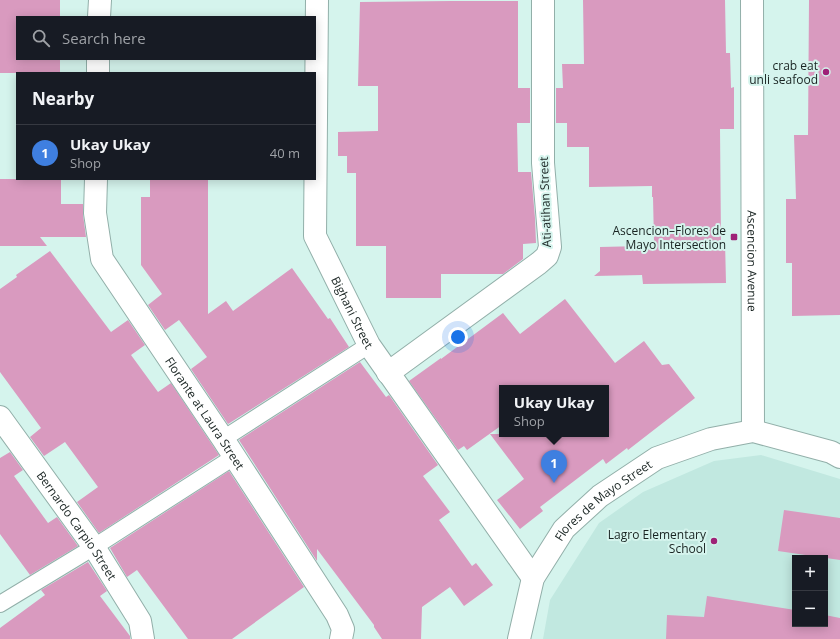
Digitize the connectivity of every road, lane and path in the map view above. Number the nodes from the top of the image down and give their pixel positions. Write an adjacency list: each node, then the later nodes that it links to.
1 (100, 0): 5 (street)
2 (317, 0): 8 (street, Bighani Street)
3 (543, 0): 12 (street, Ati-atihan Street)
4 (752, 0): 14 (street, Ascencion Avenue)
5 (99, 16)
6 (98, 60): 7 (street)
7 (98, 72)
8 (316, 118)
9 (96, 180): 15 (street, Florante at Laura Street)
10 (315, 180): 11 (street, Bighani Street)
11 (369, 345): 12 (street, Bighani Street); 15 (lane)
12 (388, 372): 19 (street, Bighani Street)
13 (0, 417): 18 (street, Bernardo Carpio Street)
14 (753, 431): 17 (street); 19 (street, Flores de Mayo Street)
15 (223, 439): 16 (street, Florante at Laura Street)
16 (234, 457): 18 (lane); 22 (street, Florante at Laura Street)
17 (840, 457)
18 (94, 547): 20 (lane); 21 (street, Bernardo Carpio Street)
19 (533, 578): 23 (street, Flores de Mayo Street)
20 (0, 604)
21 (143, 639)
22 (341, 639)
23 (519, 639)

